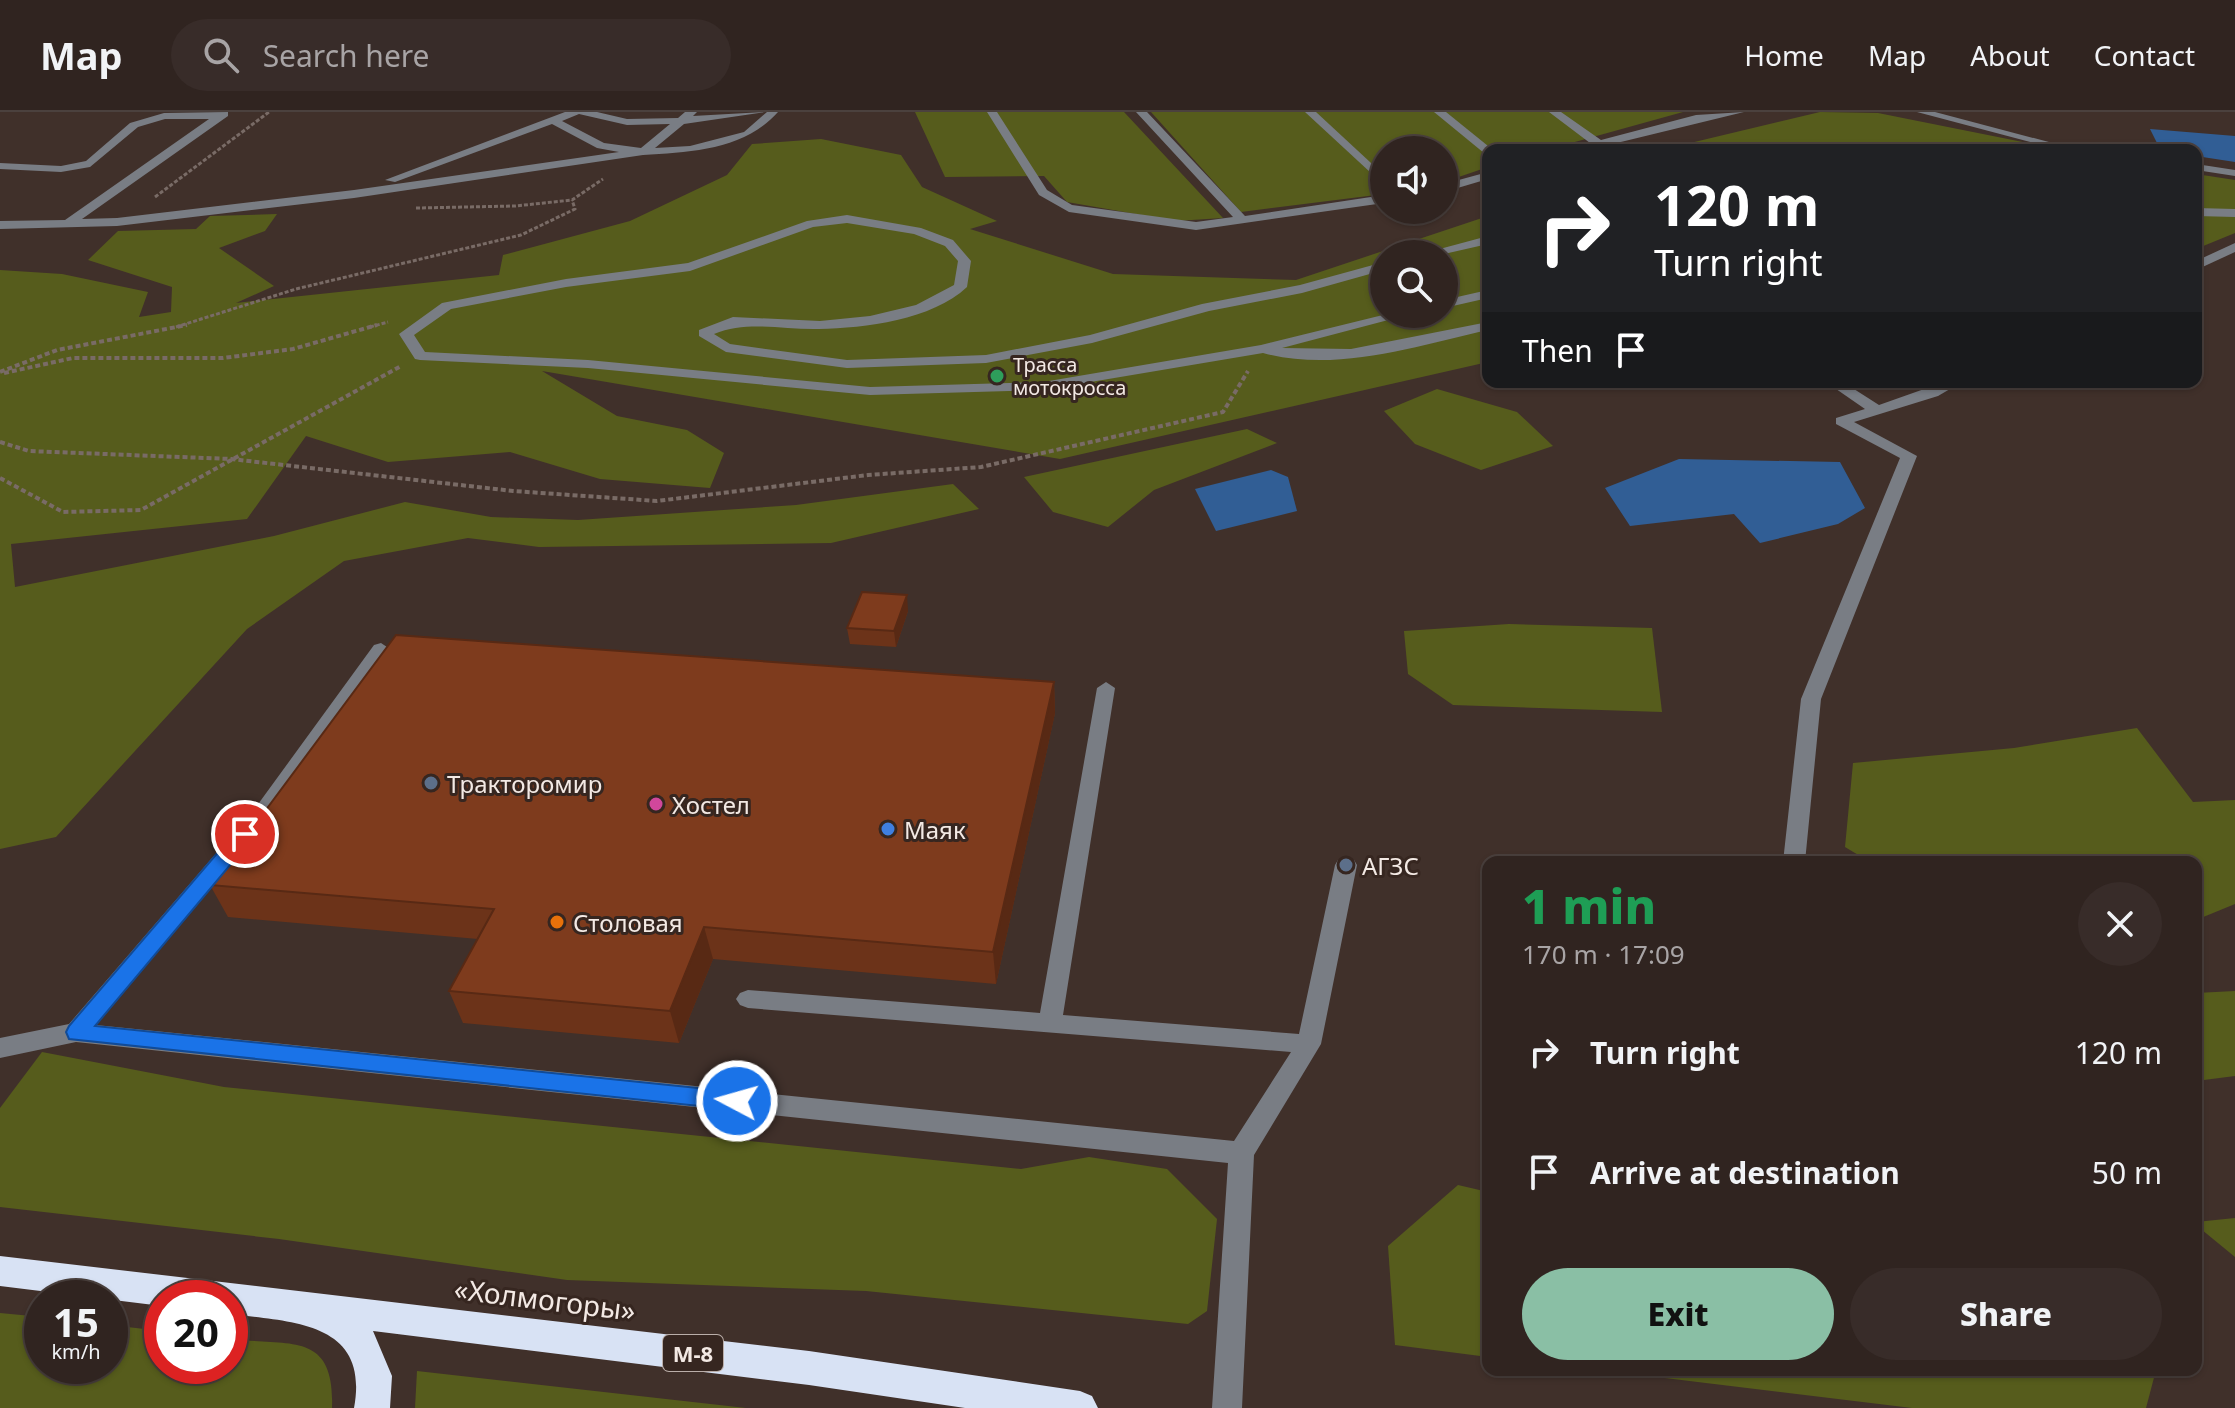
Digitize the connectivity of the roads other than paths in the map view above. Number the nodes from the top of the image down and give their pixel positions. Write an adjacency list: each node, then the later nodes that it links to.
1 (575, 112): 15 (street)
2 (582, 112): 16 (street)
3 (692, 112): 16 (street)
4 (760, 112): 16 (street)
5 (773, 112): 21 (street)
6 (992, 112): 32 (street)
7 (1141, 112): 32 (street)
8 (1310, 112): 23 (street)
9 (1439, 112): 20 (street)
10 (1554, 112): 17 (street)
11 (1739, 112): 14 (street)
12 (1922, 112): 19 (street)
13 (224, 114): 22 (street); 33 (street)
14 (1691, 115): 17 (street)
15 (552, 120): 21 (street); 28 (street)
16 (681, 121): 21 (street)
17 (1598, 143): 18 (street)
18 (1595, 144)
19 (2049, 144)
20 (1482, 146)
21 (643, 152): 28 (street)
22 (0, 166)
23 (1370, 168)
24 (2202, 168): 25 (street)
25 (2235, 173)
26 (1482, 177): 27 (street)
27 (1458, 184)
28 (354, 194): 33 (street)
29 (1370, 201): 32 (street)
30 (2202, 212): 31 (street)
31 (2235, 213)
32 (1242, 220)
33 (70, 222): 34 (street)
34 (0, 225)
35 (1482, 241): 36 (street)
36 (1458, 247)
37 (2235, 247): 38 (street)
38 (2202, 263)
39 (1370, 270): 44 (street)
40 (1482, 295): 41 (street)
41 (1458, 301)
42 (1370, 322): 44 (street)
43 (1482, 327): 44 (street)
44 (1261, 349)
45 (1842, 388): 48 (street)
46 (1849, 388): 48 (street)
47 (1943, 388): 48 (street)
48 (1875, 409): 51 (street)
49 (381, 649): 55 (street)
50 (1106, 688): 54 (street)
51 (1795, 856)
52 (1346, 865): 56 (street)
53 (748, 999): 54 (street)
54 (1050, 1023): 56 (street)
55 (76, 1032): 57 (street); 58 (street)
56 (1309, 1044): 58 (street)
57 (0, 1048)
58 (1241, 1153): 63 (street)
59 (0, 1271): 60 (highway, «Холмогоры» / М-8)
60 (305, 1306): 61 (highway); 62 (highway, «Холмогоры» / М-8)
61 (372, 1408)
62 (1080, 1408)
63 (1227, 1408)

